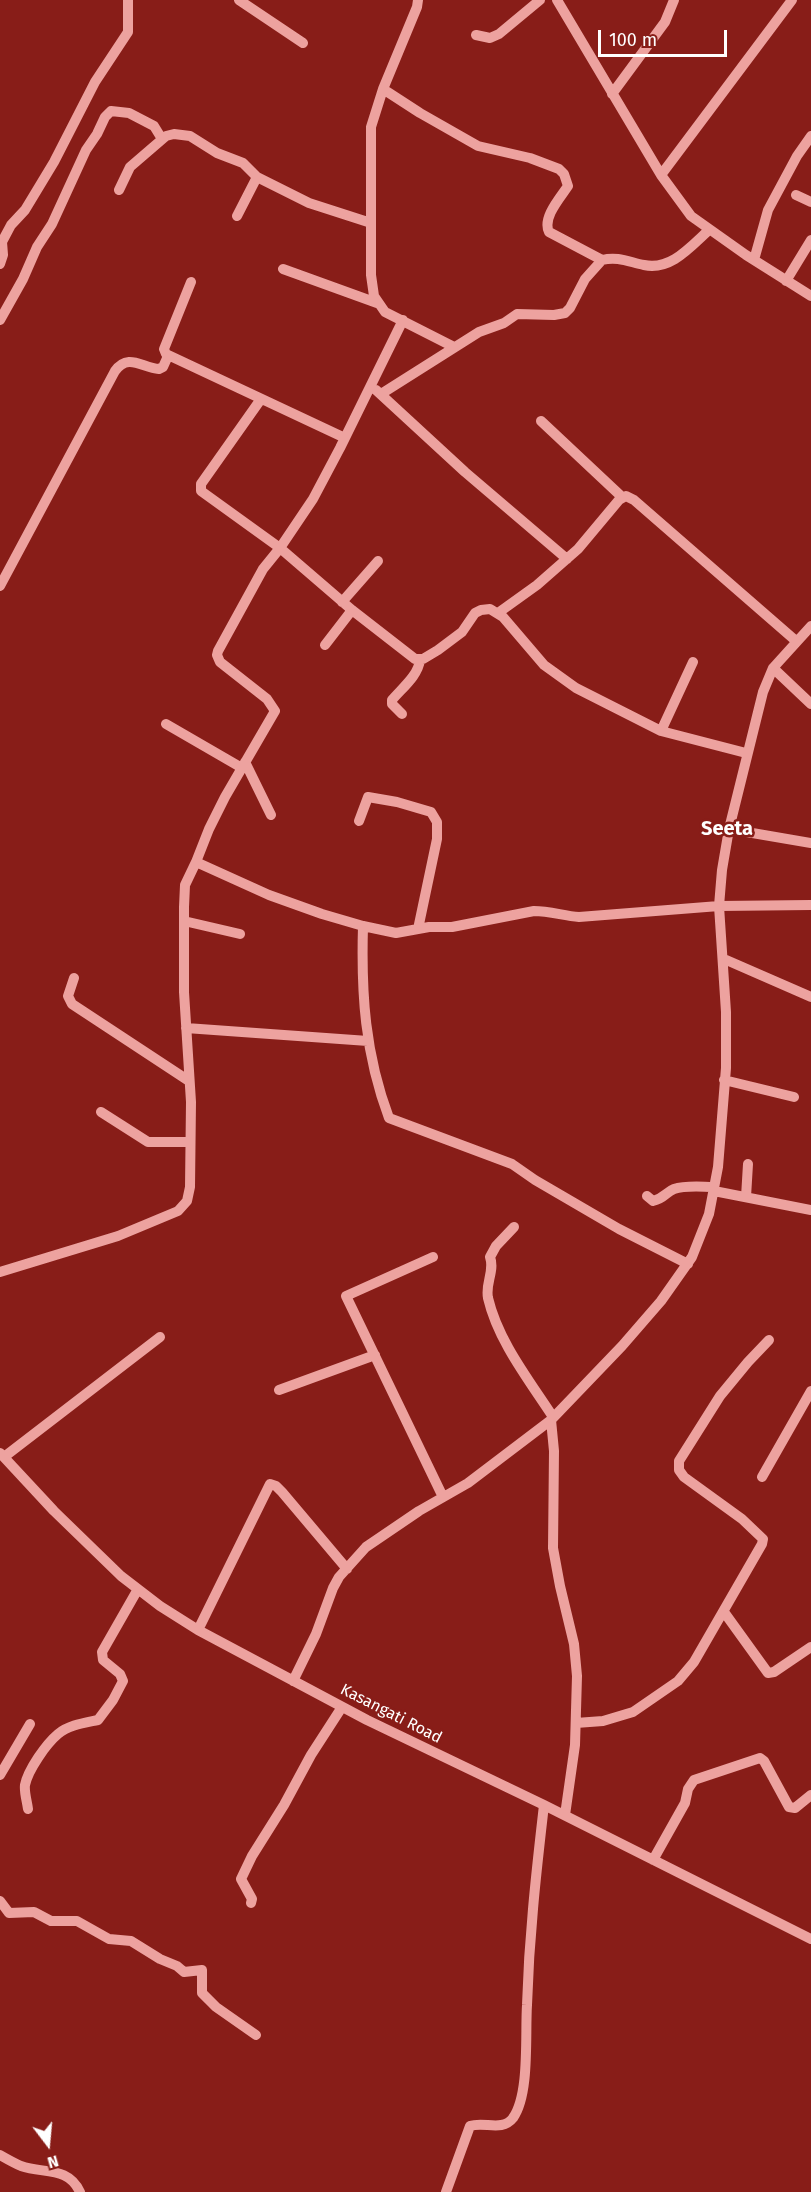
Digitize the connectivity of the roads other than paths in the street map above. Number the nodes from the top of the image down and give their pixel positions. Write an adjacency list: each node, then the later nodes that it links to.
1 (128, 0): 25 (street)
2 (239, 0): 9 (street)
3 (418, 0): 10 (street)
4 (540, 0): 8 (street)
5 (557, 0): 11 (street)
6 (674, 0): 11 (street)
7 (792, 0): 14 (street)
8 (476, 35)
9 (303, 44)
10 (383, 89): 20 (street); 23 (street)
11 (612, 94): 14 (street)
12 (811, 136): 24 (street)
13 (162, 139): 15 (street); 16 (street); 31 (street)
14 (662, 176): 21 (street)
15 (257, 177): 19 (street); 20 (street)
16 (119, 190)
17 (796, 195): 18 (street)
18 (811, 202)
19 (237, 216)
20 (371, 223): 30 (street)
21 (709, 230): 23 (street); 24 (street)
22 (811, 240): 27 (street)
23 (602, 260): 33 (street)
24 (754, 260): 27 (street)
25 (0, 264)
26 (283, 269): 30 (street)
27 (786, 281): 29 (street)
28 (191, 282): 34 (street)
29 (811, 296)
30 (377, 303): 32 (street)
31 (0, 320)
32 (403, 320): 33 (street); 35 (street)
33 (454, 347): 36 (street)
34 (168, 356): 37 (street); 44 (street)
35 (371, 385): 36 (street); 39 (street)
36 (381, 394): 42 (street)
37 (261, 399): 39 (street); 41 (street)
38 (541, 421): 40 (street)
39 (345, 438): 41 (street)
40 (622, 497): 42 (street); 49 (street)
41 (280, 548): 45 (street); 59 (street)
42 (567, 559): 47 (street)
43 (378, 561): 45 (street)
44 (0, 586)
45 (342, 602): 46 (street)
46 (352, 610): 50 (street); 51 (street)
47 (498, 613): 51 (street); 57 (street)
48 (811, 626): 49 (street)
49 (796, 641): 53 (street)
50 (326, 645)
51 (420, 660): 55 (street)
52 (693, 662): 57 (street)
53 (773, 668): 54 (street); 58 (street)
54 (811, 704)
55 (402, 714)
56 (166, 724): 59 (street)
57 (661, 731): 58 (street)
58 (746, 753): 62 (street)
59 (243, 765): 60 (street); 64 (street)
60 (271, 816)
61 (359, 821): 69 (street)
62 (729, 829): 63 (street); 66 (street)
63 (811, 843)
64 (196, 862): 67 (street); 68 (street)
65 (811, 905): 66 (street)
66 (719, 906): 69 (street); 71 (street)
67 (184, 921): 70 (street); 74 (street)
68 (363, 926): 69 (street); 75 (street)
69 (418, 929)
70 (240, 934)
71 (724, 959): 73 (street); 76 (street)
72 (74, 978): 77 (street)
73 (811, 997)
74 (186, 1028): 75 (street); 77 (street)
75 (368, 1041): 88 (street)
76 (724, 1080): 78 (street); 82 (street)
77 (189, 1081): 80 (street)
78 (794, 1097)
79 (101, 1112): 80 (street)
80 (190, 1142): 89 (street)
81 (748, 1164): 84 (street)
82 (714, 1189): 83 (street); 84 (street); 88 (street)
83 (648, 1196)
84 (746, 1197): 85 (street)
85 (811, 1210)
86 (514, 1227): 95 (street)
87 (433, 1257): 92 (street)
88 (687, 1264): 95 (street)
89 (0, 1272)
90 (160, 1338): 96 (street)
91 (769, 1340): 101 (street)
92 (375, 1355): 93 (street); 98 (street)
93 (279, 1390)
94 (811, 1391): 97 (street)
95 (552, 1419): 98 (street); 106 (street)
96 (2, 1455): 100 (street, Kasangati Road)
97 (762, 1477)
98 (443, 1497): 99 (street)
99 (346, 1569): 102 (street); 104 (street)
100 (138, 1589): 102 (street, Kasangati Road); 111 (street)
101 (724, 1612): 103 (street); 106 (street)
102 (198, 1630): 104 (street, Kasangati Road)
103 (811, 1647)
104 (294, 1681): 105 (street, Kasangati Road)
105 (342, 1707): 110 (street, Kasangati Road); 115 (street)
106 (576, 1723): 112 (street)
107 (30, 1724): 108 (street)
108 (0, 1775)
109 (811, 1795): 113 (street)
110 (544, 1805): 112 (street, Kasangati Road); 120 (street)
111 (28, 1809)
112 (565, 1815): 113 (street, Kasangati Road)
113 (652, 1860): 116 (street, Kasangati Road)
114 (0, 1901): 117 (street)
115 (251, 1903)
116 (811, 1939)
117 (256, 2035)
118 (0, 2155): 119 (street)
119 (80, 2192)
120 (446, 2192)

